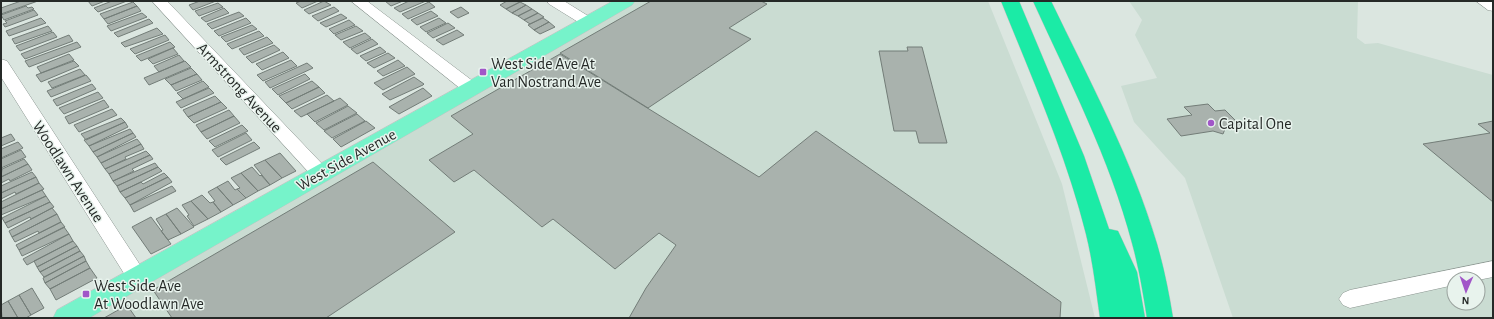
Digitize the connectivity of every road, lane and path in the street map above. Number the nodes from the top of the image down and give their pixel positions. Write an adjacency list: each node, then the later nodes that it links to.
1 (159, 1): 12 (street, Armstrong Avenue)
2 (358, 1): 11 (street)
3 (554, 1): 9 (street)
4 (626, 1): 9 (main road, West Side Avenue)
5 (1010, 1): 13 (highway)
6 (1042, 1): 20 (highway)
7 (1484, 1): 8 (street)
8 (1493, 7)
9 (588, 22): 11 (main road, West Side Avenue)
10 (1, 64): 15 (street, Woodlawn Avenue)
11 (472, 88): 12 (main road, West Side Avenue)
12 (320, 173): 15 (main road, West Side Avenue)
13 (1087, 194): 18 (highway); 19 (highway)
14 (1493, 269): 16 (street)
15 (137, 278): 17 (main road, West Side Avenue)
16 (1350, 299)
17 (66, 318)
18 (1113, 318)
19 (1132, 318)
20 (1160, 318)

